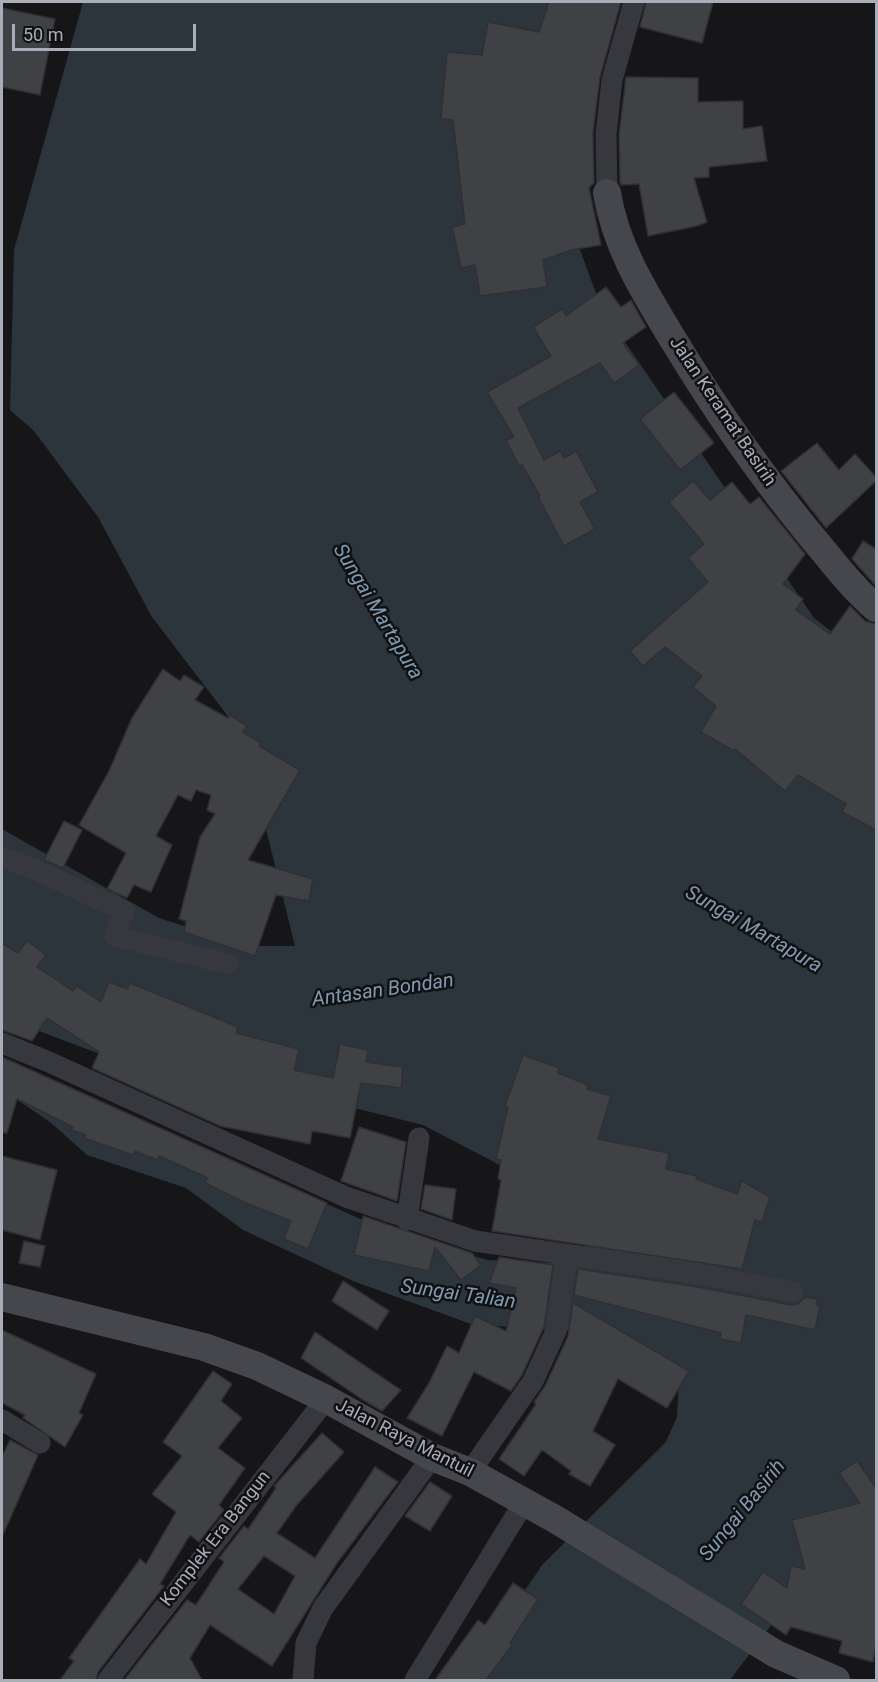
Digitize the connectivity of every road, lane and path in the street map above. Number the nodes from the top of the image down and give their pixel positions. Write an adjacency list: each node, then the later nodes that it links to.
1 (634, 2): 2 (street)
2 (607, 193): 3 (street, Jalan Keramat Basirih)
3 (876, 608)
4 (2, 857): 5 (street)
5 (228, 964)
6 (2, 1043): 8 (street)
7 (419, 1138): 8 (street)
8 (407, 1220): 9 (street)
9 (567, 1254): 10 (street); 16 (street)
10 (793, 1292)
11 (3, 1301): 12 (street, Jalan Raya Mantuil)
12 (326, 1399): 15 (street, Jalan Raya Mantuil); 18 (street, Komplek Era Bangun)
13 (2, 1420): 14 (street)
14 (40, 1443)
15 (432, 1457): 16 (street, Jalan Raya Mantuil); 19 (street)
16 (470, 1472): 17 (street, Jalan Raya Mantuil)
17 (523, 1504): 20 (street); 21 (street, Jalan Raya Mantuil)
18 (108, 1680)
19 (303, 1680)
20 (415, 1680)
21 (836, 1680)

